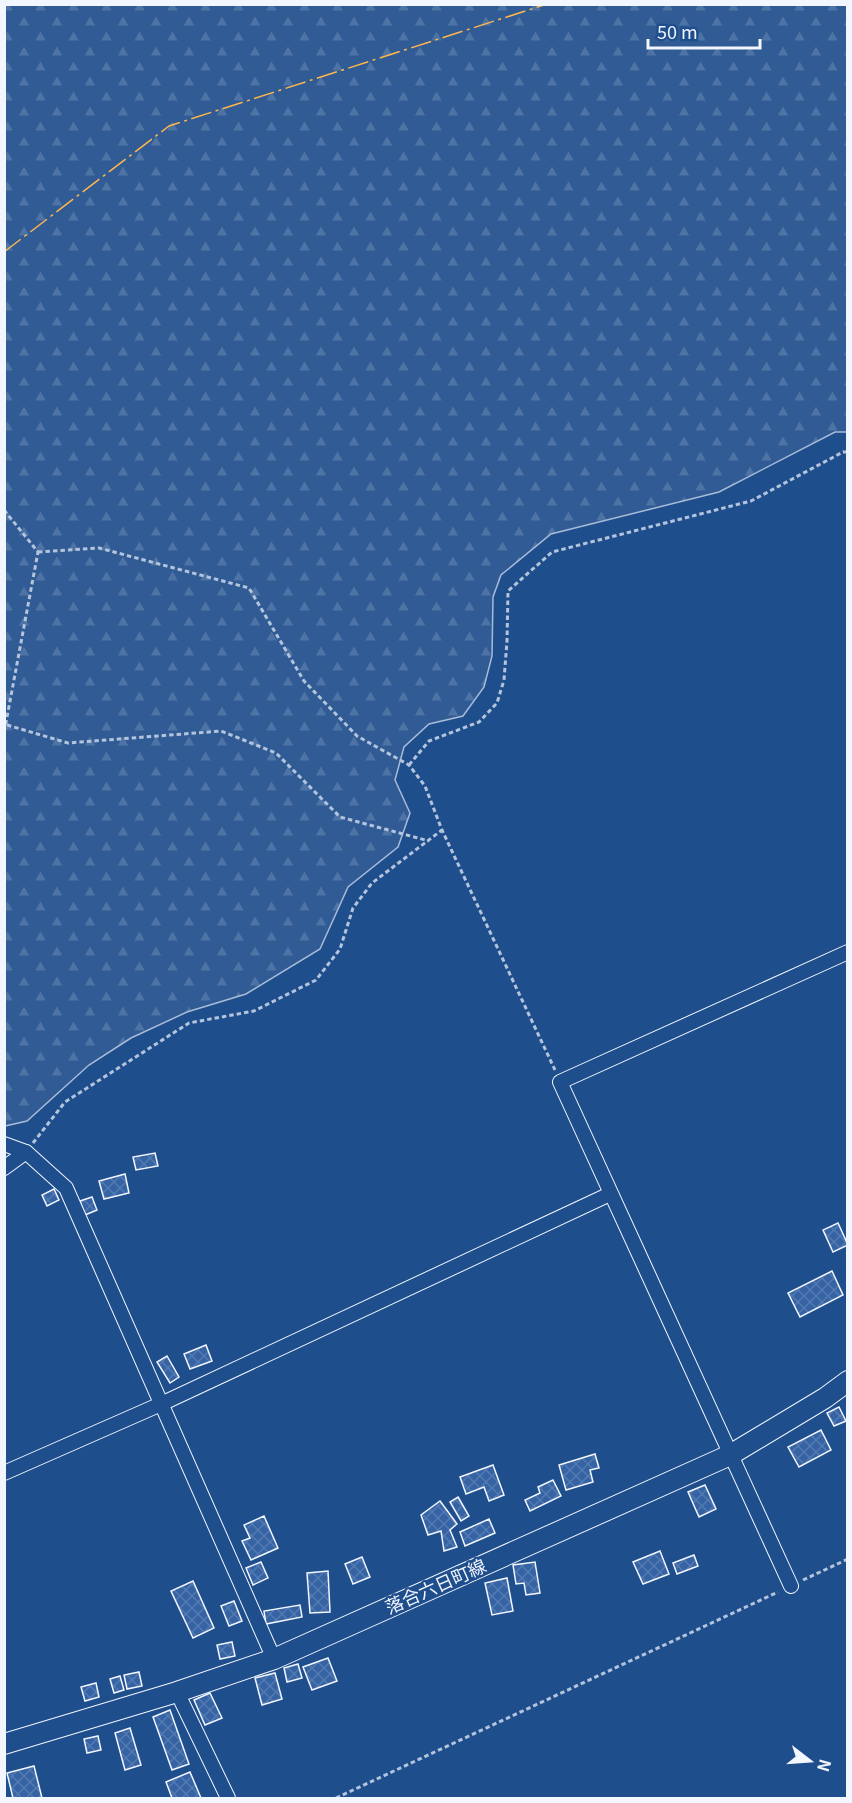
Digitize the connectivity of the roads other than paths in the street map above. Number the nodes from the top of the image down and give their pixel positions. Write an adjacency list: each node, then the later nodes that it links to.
1 (848, 952): 5 (street)
2 (4, 1144): 3 (street)
3 (26, 1152): 4 (street); 7 (street)
4 (4, 1168)
5 (610, 1194): 7 (street); 8 (street)
6 (848, 1382): 8 (main road, 落合六日町線)
7 (161, 1404): 9 (street); 11 (street)
8 (730, 1455): 10 (street); 11 (main road, 落合六日町線)
9 (4, 1473)
10 (791, 1586)
11 (274, 1659): 12 (main road, 落合六日町線)
12 (177, 1692): 13 (main road, 落合六日町線); 14 (street)
13 (4, 1744)
14 (228, 1798)

